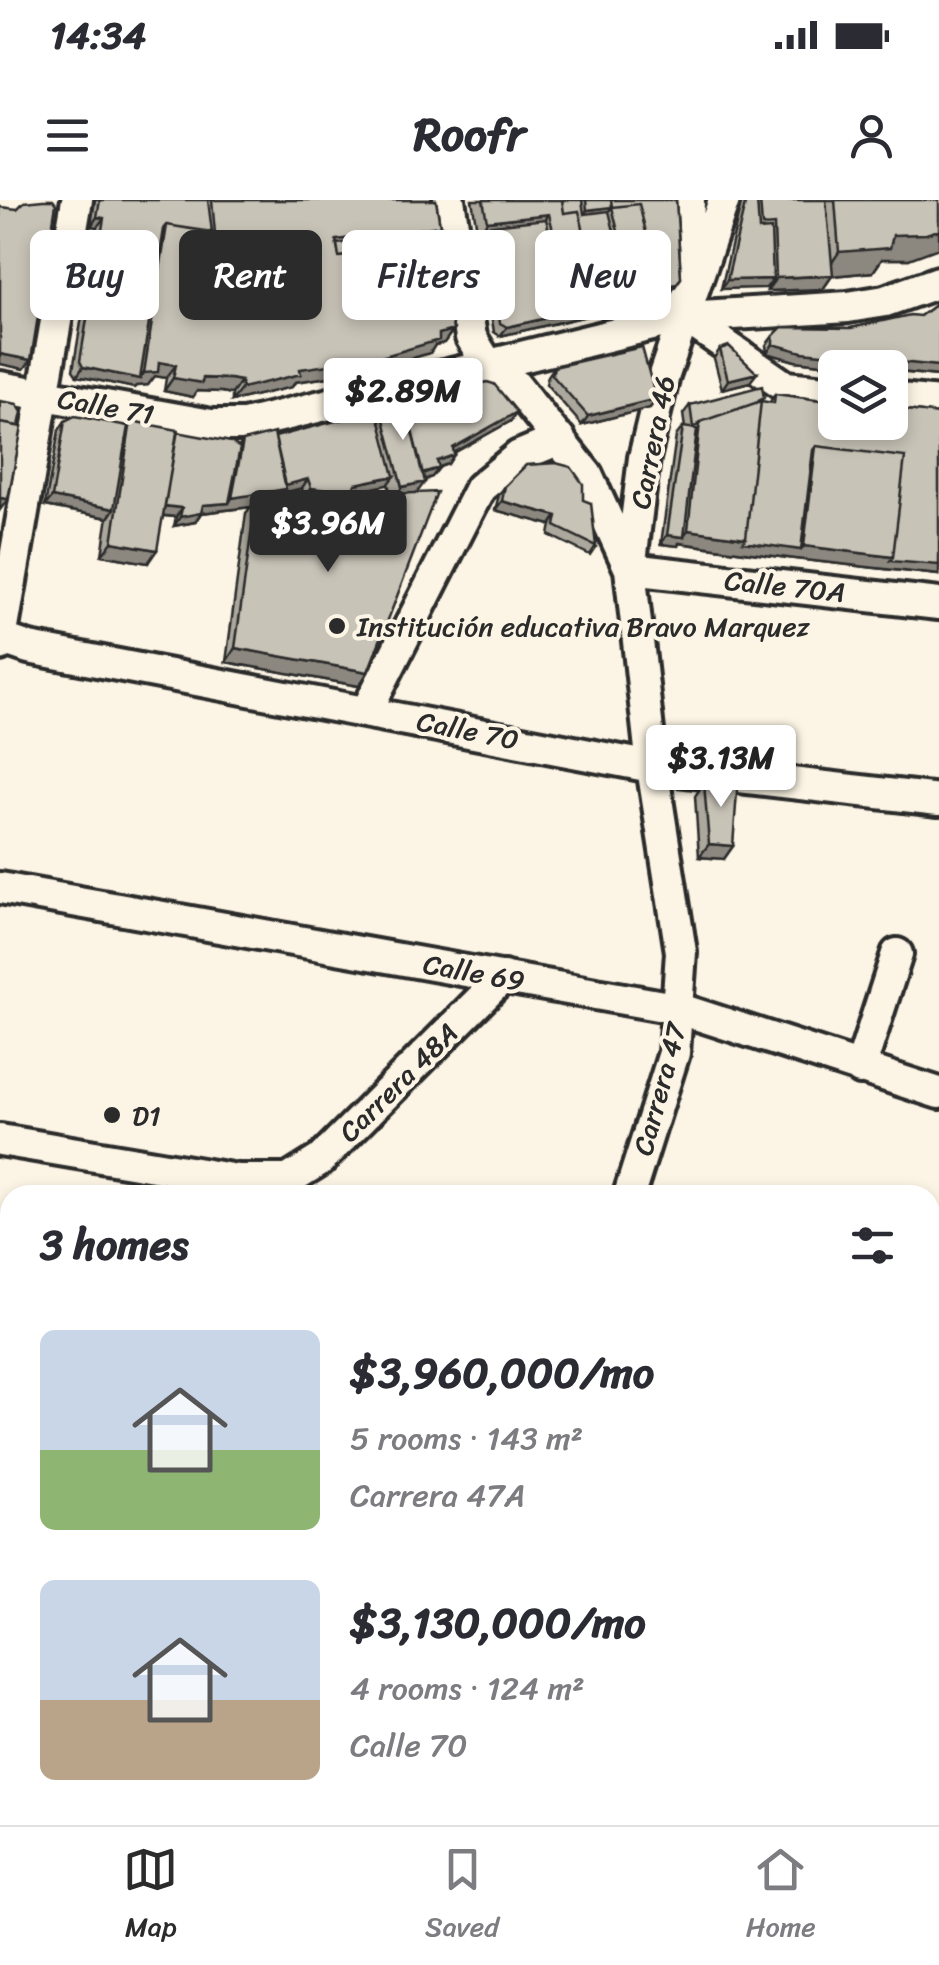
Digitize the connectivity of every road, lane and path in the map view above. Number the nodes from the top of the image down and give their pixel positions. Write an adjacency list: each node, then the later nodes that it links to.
1 (78, 200): 10 (street)
2 (450, 200): 7 (street, Carrera 47)
3 (689, 200): 6 (street, Carrera 46)
4 (724, 200): 6 (street, Carrera 46)
5 (939, 282): 6 (street, Calle 71)
6 (686, 317): 7 (street, Calle 71); 9 (street); 14 (street, Carrera 46)
7 (488, 365): 10 (street, Calle 71); 13 (street, Carrera 47)
8 (0, 388): 10 (street, Calle 71)
9 (818, 390)
10 (45, 395): 16 (street)
11 (908, 400): 12 (street)
12 (939, 403)
13 (560, 439): 14 (street, Carrera 47); 17 (street)
14 (630, 569): 15 (street, Calle 70A); 18 (street, Carrera 47)
15 (939, 604)
16 (0, 641): 17 (street, Calle 70)
17 (367, 710): 18 (street, Calle 70)
18 (652, 767): 19 (street, Calle 70); 23 (street, Carrera 47)
19 (939, 800)
20 (0, 888): 22 (street, Calle 69)
21 (898, 954): 24 (street)
22 (503, 977): 23 (street, Calle 69); 26 (street, Carrera 48A)
23 (680, 1009): 24 (street, Calle 69); 27 (street, Carrera 47)
24 (860, 1069): 25 (street, Calle 69)
25 (939, 1093)
26 (0, 1140)
27 (632, 1185)

